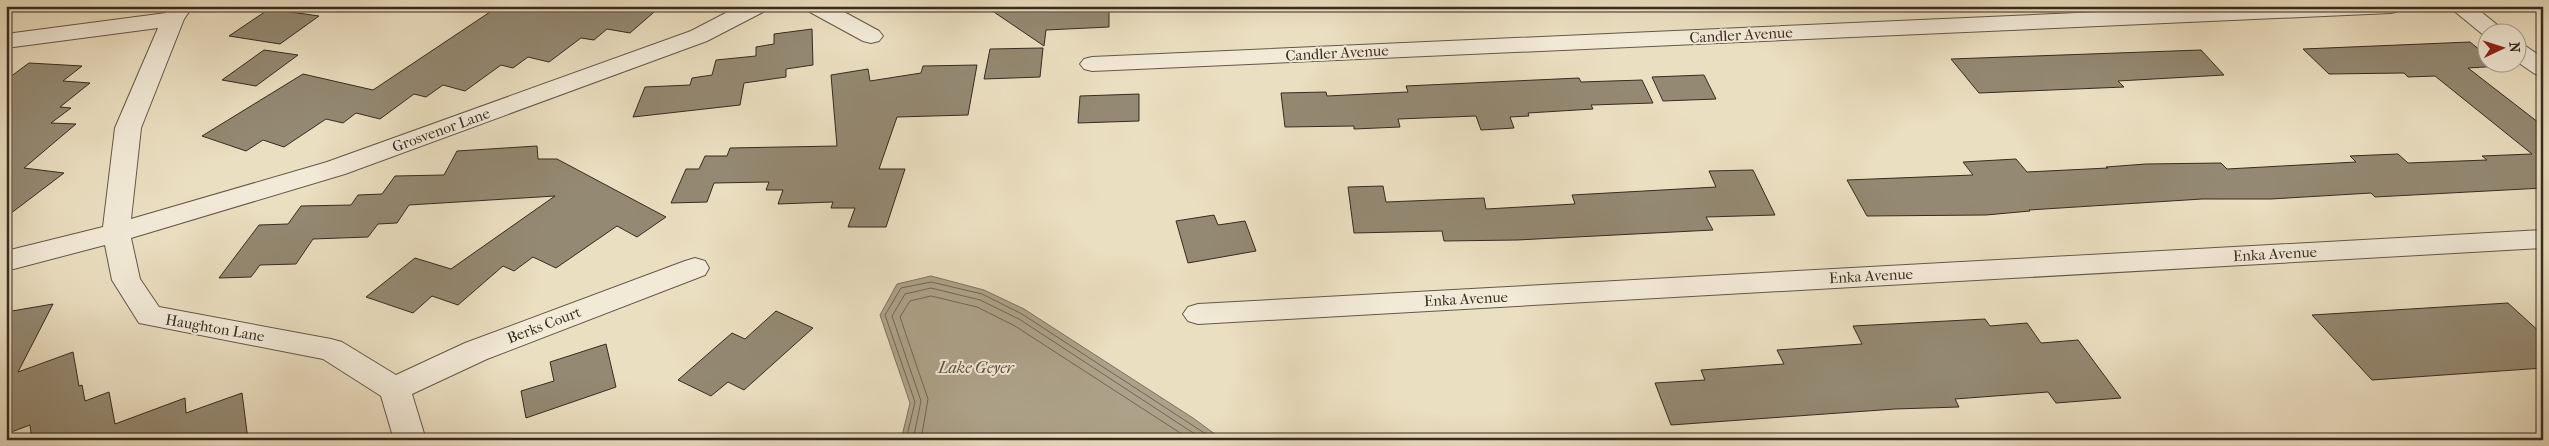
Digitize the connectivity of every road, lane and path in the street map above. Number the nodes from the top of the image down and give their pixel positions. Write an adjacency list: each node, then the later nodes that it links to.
1 (757, 6): 12 (street, Grosvenor Lane)
2 (816, 6): 7 (street)
3 (2390, 6): 10 (street, Candler Avenue)
4 (2459, 6): 6 (street)
5 (177, 13): 8 (street); 12 (street, Haughton Lane)
6 (2481, 22)
7 (871, 36)
8 (6, 41)
9 (2526, 57): 11 (street)
10 (1092, 64)
11 (2543, 69)
12 (116, 233): 14 (street, Grosvenor Lane); 17 (street, Haughton Lane)
13 (2543, 239): 16 (street, Enka Avenue)
14 (6, 261)
15 (695, 268): 17 (street, Berks Court)
16 (1198, 314)
17 (395, 389): 18 (street)
18 (410, 440)

